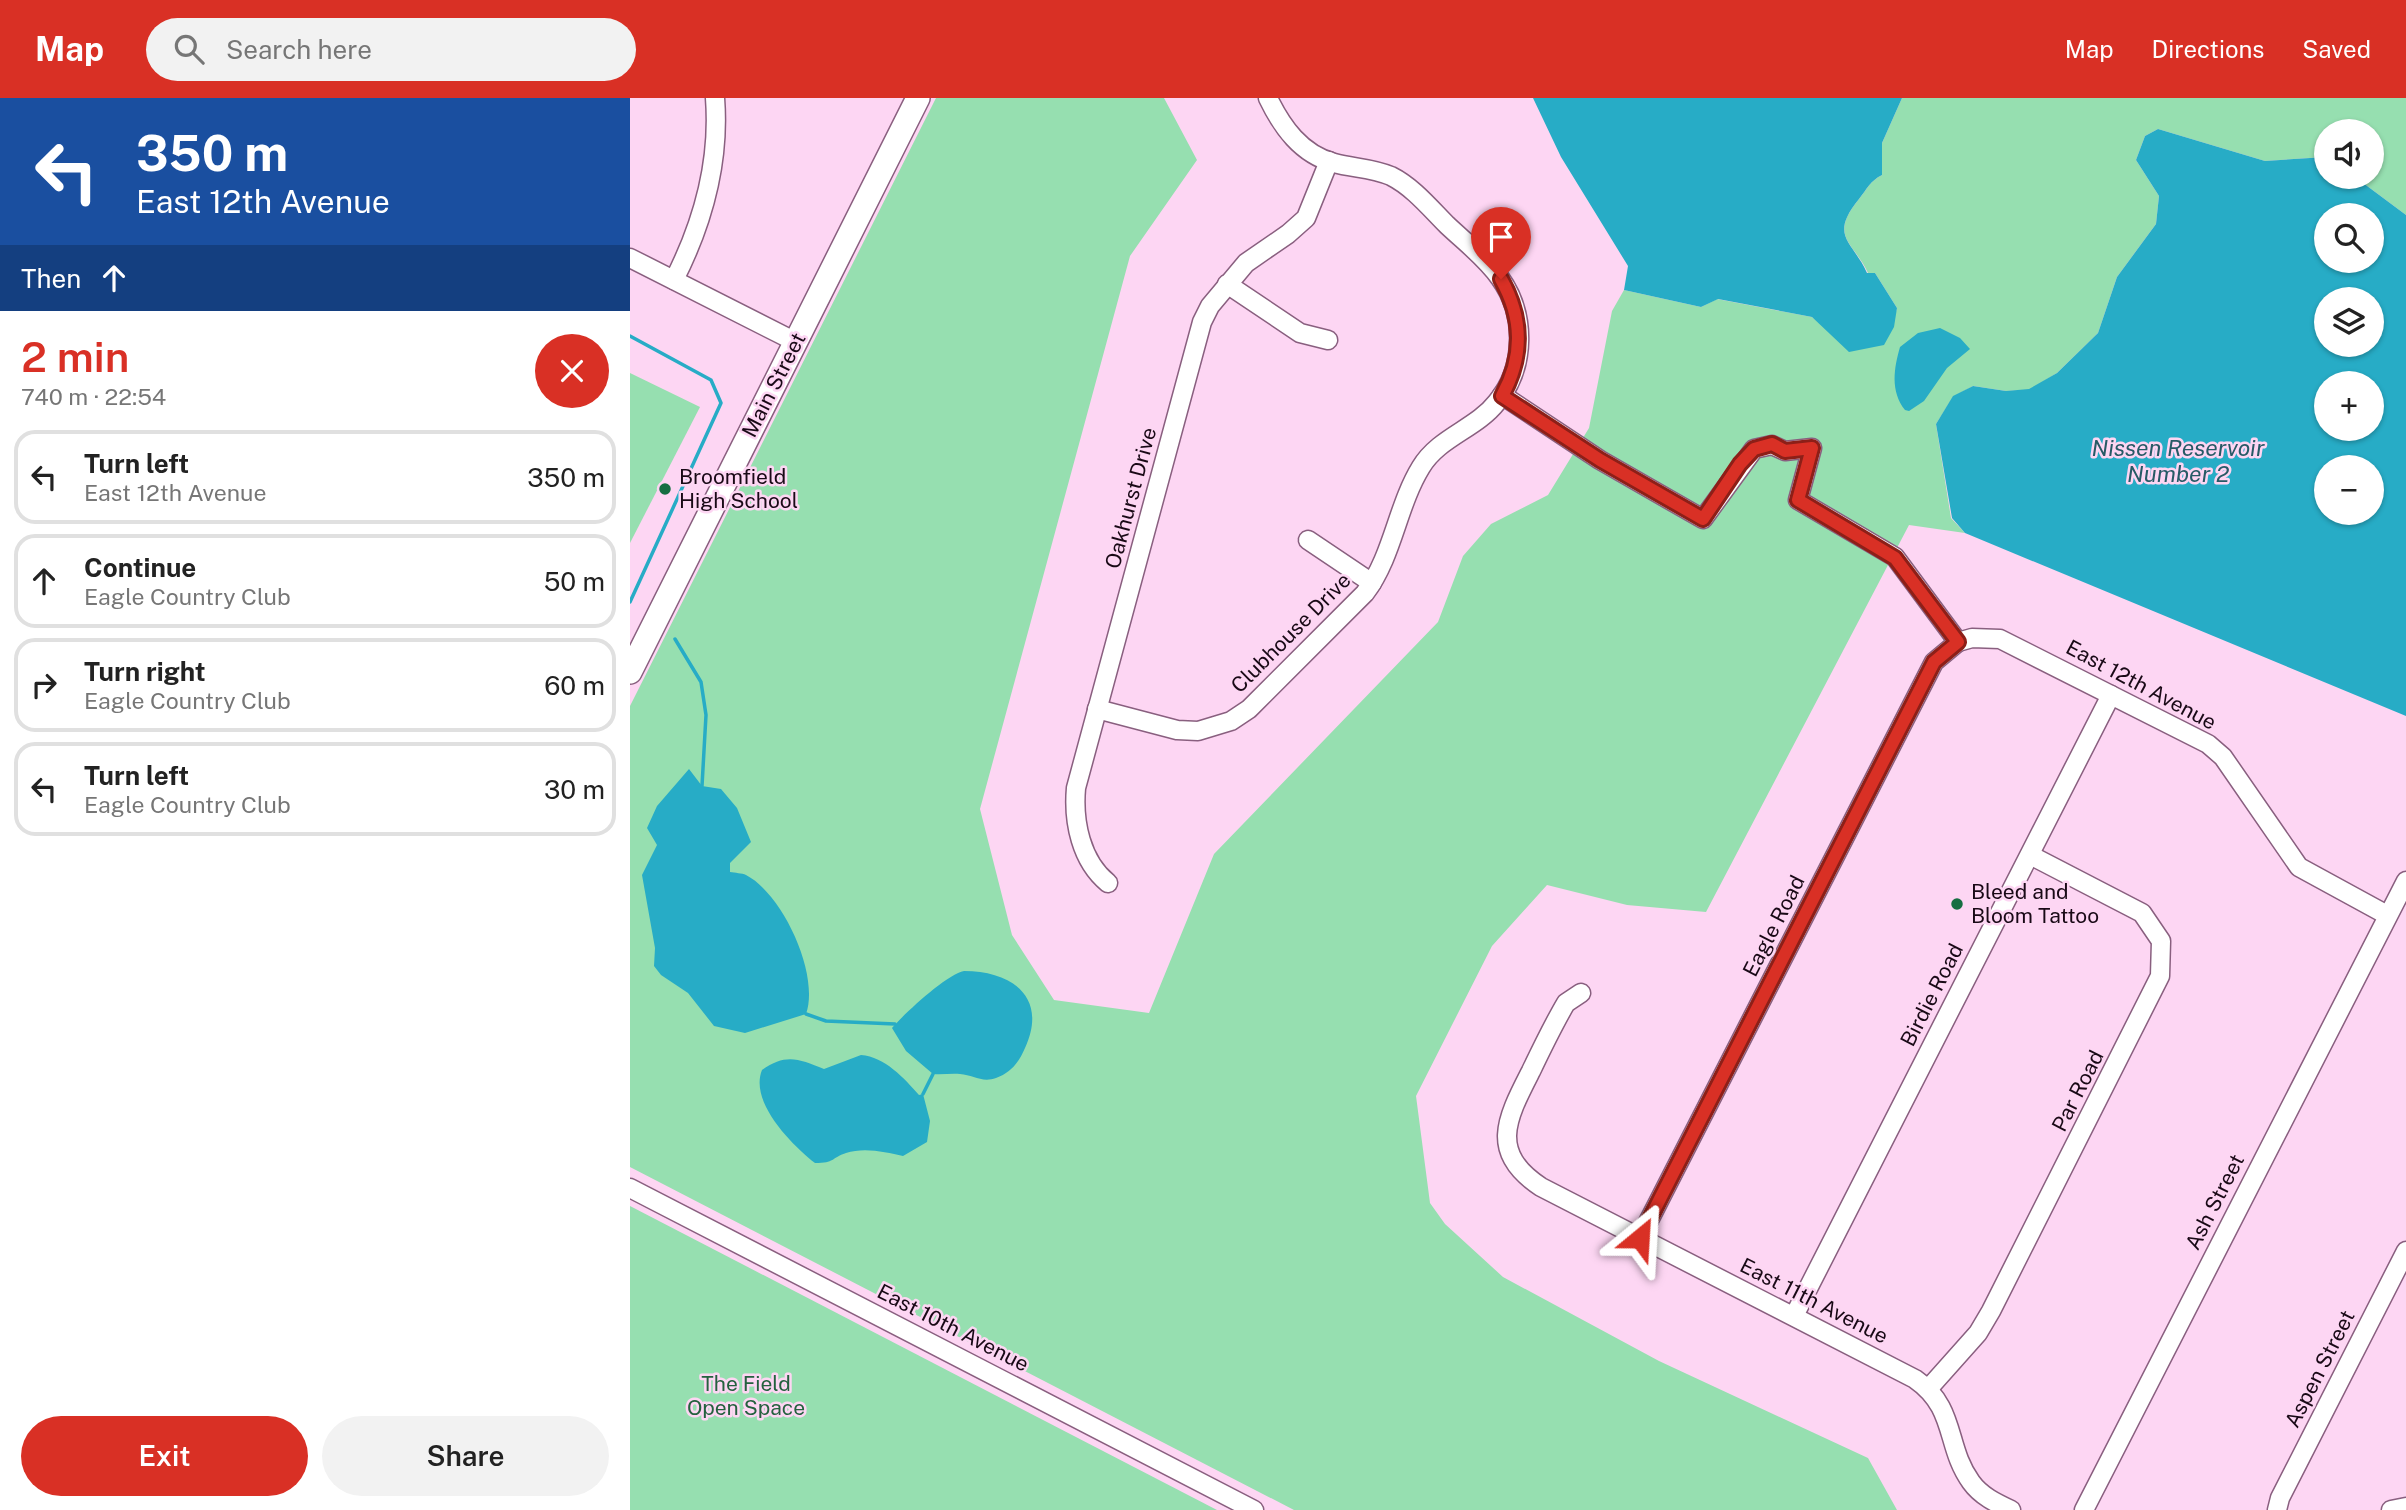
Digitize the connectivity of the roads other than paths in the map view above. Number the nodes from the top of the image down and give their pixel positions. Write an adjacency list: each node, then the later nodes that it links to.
1 (715, 98): 6 (street)
2 (918, 98): 9 (main road, Main Street)
3 (1268, 98): 4 (street, Clubhouse Drive)
4 (1329, 161): 7 (street, Oakhurst Drive); 10 (street, Clubhouse Drive)
5 (630, 258): 6 (street)
6 (674, 280): 9 (street)
7 (1227, 284): 8 (street); 16 (street, Oakhurst Drive)
8 (1328, 340)
9 (796, 342): 14 (main road, Main Street)
10 (1502, 396): 12 (street, Clubhouse Drive); 13 (street)
11 (1308, 540): 12 (street)
12 (1372, 583): 16 (street, Clubhouse Drive)
13 (1958, 642): 15 (street, East 12th Avenue); 23 (street, Eagle Road)
14 (630, 672)
15 (2111, 695): 17 (street, Birdie Road); 20 (street, East 12th Avenue)
16 (1097, 709): 19 (street, Oakhurst Drive)
17 (2030, 855): 25 (street, Birdie Road); 26 (street, Par Road)
18 (2406, 881): 20 (street)
19 (1108, 883)
20 (2387, 915): 30 (street, Ash Street)
21 (1581, 993): 23 (street, East 11th Avenue)
22 (630, 1188): 28 (street, East 10th Avenue)
23 (1640, 1238): 25 (street, East 11th Avenue)
24 (2406, 1251): 31 (street, Aspen Street)
25 (1794, 1316): 26 (street, East 11th Avenue)
26 (1928, 1388): 29 (street, East 11th Avenue)
27 (2406, 1507): 32 (street)
28 (1254, 1510)
29 (2011, 1510)
30 (2084, 1510)
31 (2277, 1510)
32 (2391, 1510)

